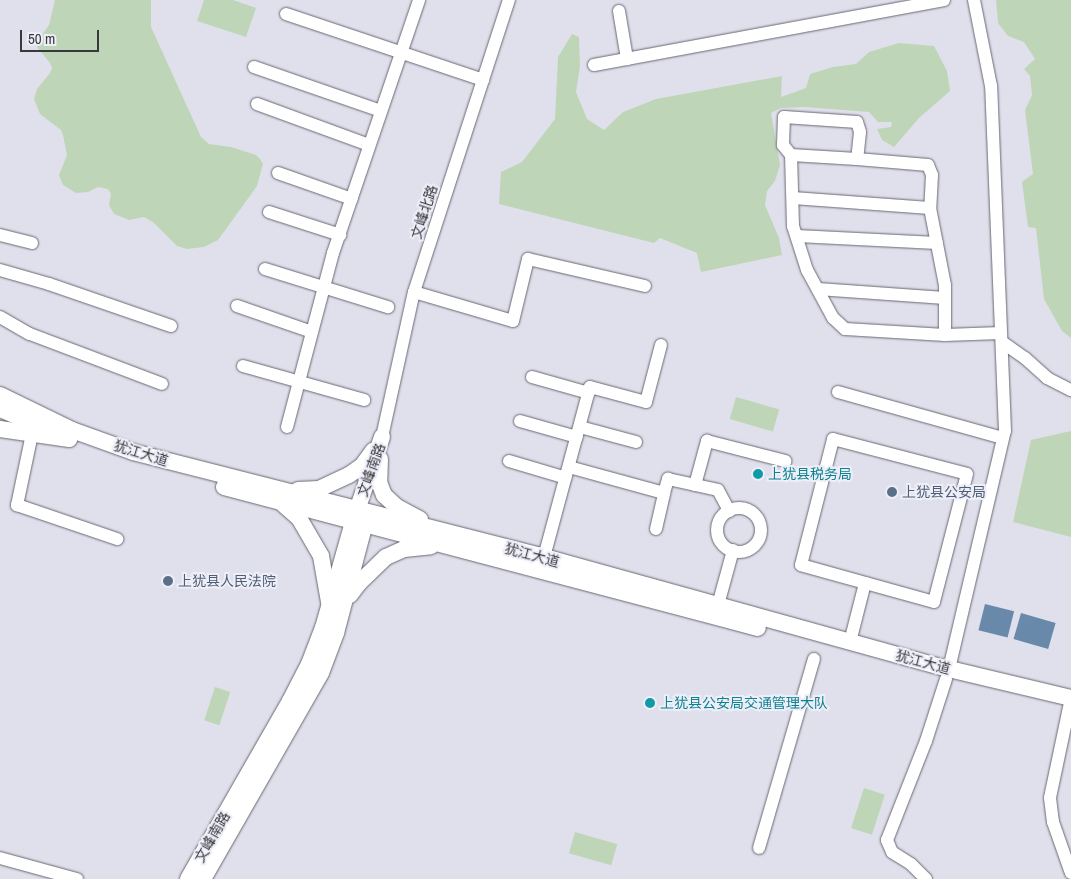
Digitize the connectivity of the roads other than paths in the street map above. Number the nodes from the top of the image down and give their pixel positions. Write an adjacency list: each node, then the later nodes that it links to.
1 (419, 0): 7 (street)
2 (509, 0): 11 (street, 文峰北路)
3 (944, 0): 8 (street)
4 (974, 0): 40 (street)
5 (618, 11): 8 (street)
6 (286, 14): 7 (street)
7 (400, 54): 11 (street); 13 (street)
8 (627, 59): 9 (street)
9 (594, 65)
10 (254, 68): 13 (street)
11 (483, 80): 32 (street, 文峰北路)
12 (257, 104): 14 (street)
13 (381, 111): 14 (street)
14 (369, 145): 18 (street)
15 (790, 156): 16 (street); 16 (street); 19 (street)
16 (857, 159): 20 (street)
17 (278, 173): 18 (street)
18 (352, 198): 22 (street)
19 (793, 198): 20 (street); 24 (street)
20 (930, 208): 26 (street)
21 (268, 212): 22 (street)
22 (340, 234): 30 (street)
23 (0, 235): 25 (street)
24 (796, 236): 26 (street); 31 (street)
25 (32, 243)
26 (937, 243): 33 (street)
27 (265, 269): 30 (street)
28 (0, 270): 37 (street)
29 (645, 286): 32 (street)
30 (324, 288): 35 (street); 38 (street)
31 (818, 289): 33 (street); 39 (street)
32 (414, 292): 59 (street, 文峰北路)
33 (945, 298): 39 (street)
34 (236, 306): 38 (street)
35 (388, 307)
36 (0, 317): 45 (street)
37 (171, 326)
38 (312, 332): 44 (street)
39 (946, 335): 40 (street)
40 (1002, 337): 46 (street); 57 (street)
41 (660, 345): 47 (street)
42 (243, 366): 44 (street)
43 (532, 377): 47 (street)
44 (299, 382): 50 (street); 53 (street)
45 (162, 384)
46 (1071, 390)
47 (589, 392): 55 (street)
48 (838, 392): 57 (street)
49 (0, 395): 66 (main road, 犹江大道)
50 (364, 400)
51 (0, 410): 58 (main road, 犹江大道)
52 (520, 421): 55 (street)
53 (287, 427)
54 (0, 429): 56 (main road)
55 (579, 432): 60 (street); 63 (street)
56 (32, 434): 58 (main road); 70 (street)
57 (1003, 438): 79 (street)
58 (69, 439): 66 (main road, 犹江大道)
59 (381, 441): 66 (main road); 68 (main road, 文峰南路); 71 (main road)
60 (636, 442)
61 (785, 461): 64 (street)
62 (509, 462): 63 (street)
63 (568, 472): 65 (street); 73 (street)
64 (695, 485): 65 (street); 67 (street)
65 (664, 493): 69 (street)
66 (283, 496): 68 (main road, 犹江大道); 75 (main road)
67 (729, 511): 72 (street); 72 (street)
68 (361, 517): 71 (main road, 犹江大道); 75 (main road, 文峰南路)
69 (656, 529)
70 (117, 538)
71 (449, 539): 73 (main road, 犹江大道); 75 (main road); 79 (main road, 犹江大道)
72 (733, 550): 76 (street)
73 (544, 558): 76 (main road, 犹江大道)
74 (865, 582): 74 (street); 77 (street)
75 (337, 605): 85 (main road, 文峰南路); 86 (main road, 文峰南路)
76 (718, 605): 77 (main road, 犹江大道)
77 (850, 642): 79 (main road, 犹江大道)
78 (814, 659): 81 (street)
79 (947, 674): 80 (main road, 犹江大道); 87 (street)
80 (1070, 703): 83 (street)
81 (759, 848)
82 (0, 858): 84 (street)
83 (1071, 873)
84 (77, 879)
85 (188, 879)
86 (203, 879)
87 (926, 879)

